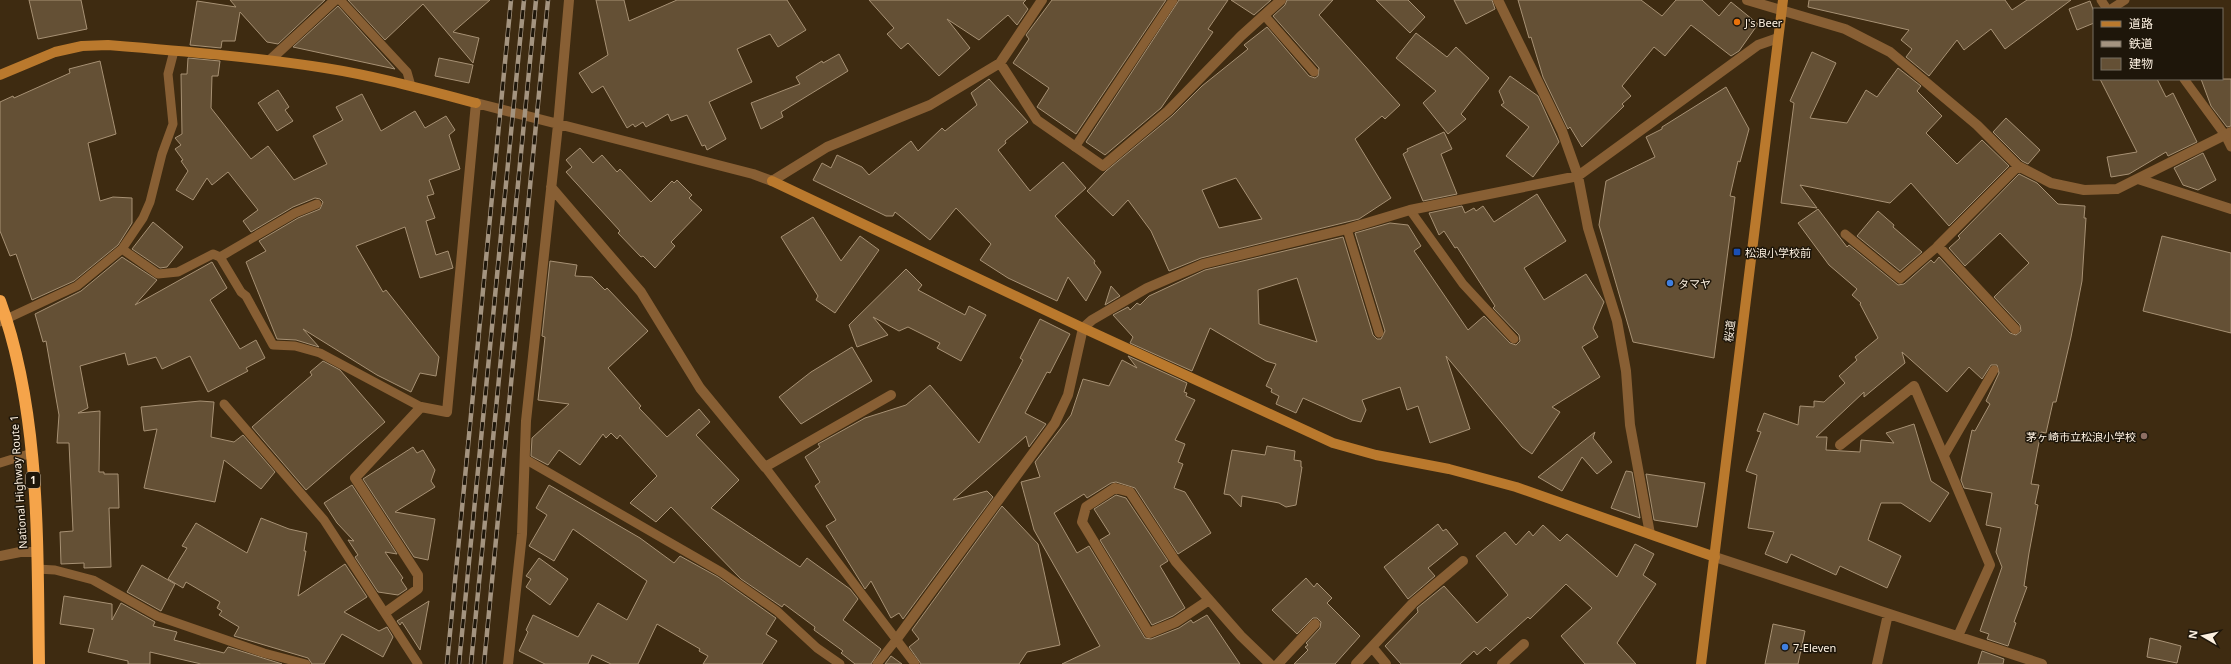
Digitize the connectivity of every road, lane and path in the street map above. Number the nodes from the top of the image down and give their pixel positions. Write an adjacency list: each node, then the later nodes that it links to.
1 (336, 0): 15 (street)
2 (340, 0): 20 (lane)
3 (569, 0): 22 (street)
4 (1042, 0): 16 (street)
5 (1173, 0): 24 (lane)
6 (1281, 0): 12 (street)
7 (1498, 0): 27 (street)
8 (1747, 0): 10 (street)
9 (2125, 0): 11 (lane)
10 (1782, 5): 13 (street, 桜道); 26 (street)
11 (2113, 8)
12 (1264, 15): 17 (lane); 24 (street)
13 (1778, 38): 27 (street); 58 (street, 桜道)
14 (174, 51): 15 (street); 18 (street); 37 (lane)
15 (270, 60): 20 (street)
16 (1000, 63): 24 (street); 29 (street)
17 (1314, 72)
18 (0, 75)
19 (2185, 80): 23 (lane)
20 (410, 86): 21 (street)
21 (476, 103): 22 (street); 48 (street)
22 (558, 126): 29 (street); 30 (street)
23 (2228, 133): 25 (lane); 28 (street)
24 (1075, 147)
25 (2231, 147)
26 (2018, 166): 28 (street); 36 (street)
27 (1578, 176): 33 (street); 55 (street)
28 (2138, 179): 32 (street)
29 (772, 181): 41 (street)
30 (551, 186): 52 (street); 54 (street)
31 (317, 204): 38 (lane)
32 (2231, 209)
33 (1410, 210): 34 (street); 44 (lane)
34 (1348, 229): 41 (street); 43 (lane)
35 (1845, 234): 36 (lane)
36 (1938, 246): 42 (street)
37 (122, 249): 38 (lane); 40 (lane)
38 (220, 256): 48 (lane)
39 (0, 300): 40 (highway, National Highway Route 1 / 1)
40 (3, 320): 50 (highway, National Highway Route 1 / 1)
41 (1083, 328): 55 (street); 66 (street)
42 (2015, 329)
43 (1379, 333)
44 (1514, 339)
45 (1994, 370): 51 (lane)
46 (891, 395): 54 (street)
47 (224, 404): 62 (lane)
48 (421, 407): 62 (street)
49 (1840, 445): 51 (street)
50 (32, 453): 53 (lane); 56 (highway, National Highway Route 1 / 1)
51 (1944, 456): 65 (street)
52 (525, 459): 72 (street); 73 (lane)
53 (0, 463)
54 (765, 467): 66 (lane)
55 (1650, 534): 58 (street)
56 (36, 552): 57 (street); 60 (highway, National Highway Route 1 / 1)
57 (0, 556)
58 (1715, 557): 63 (street); 81 (street, 桜道)
59 (1463, 560): 68 (street)
60 (37, 569): 69 (highway, National Highway Route 1 / 1); 70 (lane)
61 (1209, 600): 61 (street); 76 (street)
62 (386, 612): 71 (lane)
63 (1888, 614): 65 (street); 82 (street)
64 (1315, 624): 77 (street)
65 (1958, 636): 83 (street)
66 (896, 640): 74 (lane); 75 (lane)
67 (1524, 644): 80 (street)
68 (1372, 648): 78 (street); 79 (street)
69 (39, 664)
70 (306, 664)
71 (418, 664)
72 (508, 664)
73 (840, 664)
74 (877, 664)
75 (915, 664)
76 (1270, 664)
77 (1278, 664)
78 (1356, 664)
79 (1386, 664)
80 (1502, 664)
81 (1701, 664)
82 (1877, 664)
83 (2042, 664)

